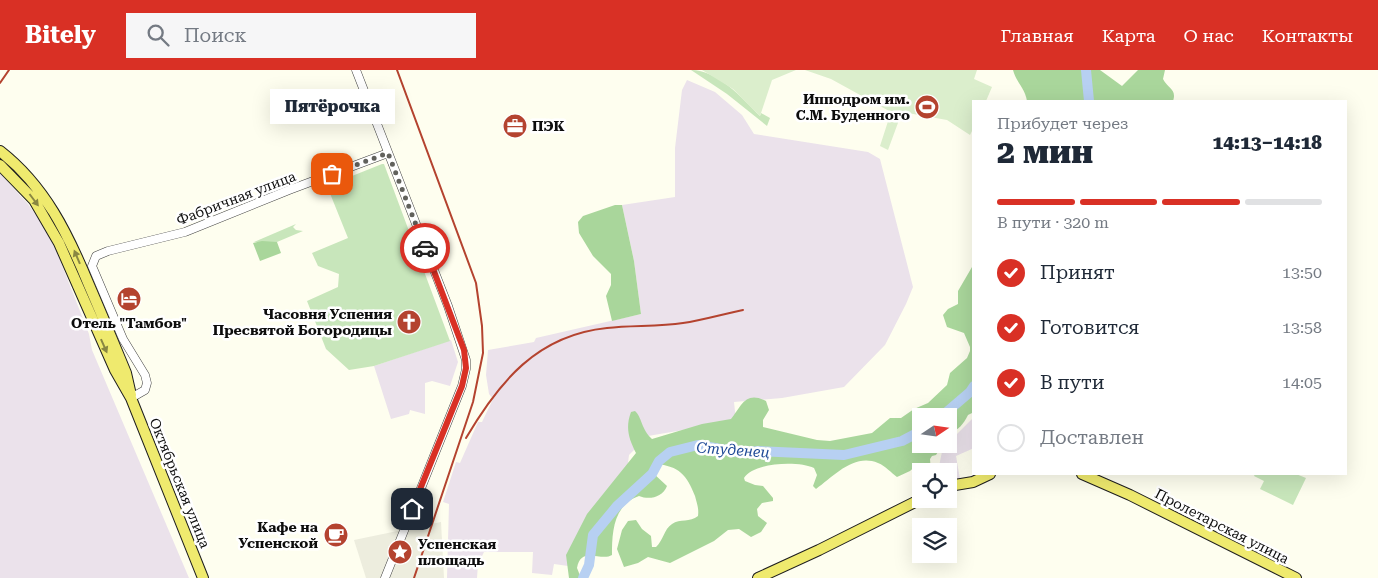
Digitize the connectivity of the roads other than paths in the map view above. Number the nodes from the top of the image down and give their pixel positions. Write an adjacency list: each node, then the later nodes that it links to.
1 (356, 70): 3 (street)
2 (0, 151): 5 (main road, one-way to 2)
3 (388, 153): 6 (street, Фабричная улица); 12 (street)
4 (0, 165): 5 (main road, one-way to 5)
5 (119, 368): 6 (main road, Октябрьская улица)
6 (131, 398): 11 (main road, Октябрьская улица)
7 (988, 475): 9 (main road)
8 (1084, 475): 14 (main road, Пролетарская улица)
9 (957, 485)
10 (912, 504): 13 (main road)
11 (203, 578)
12 (384, 578)
13 (758, 578)
14 (1296, 578)

